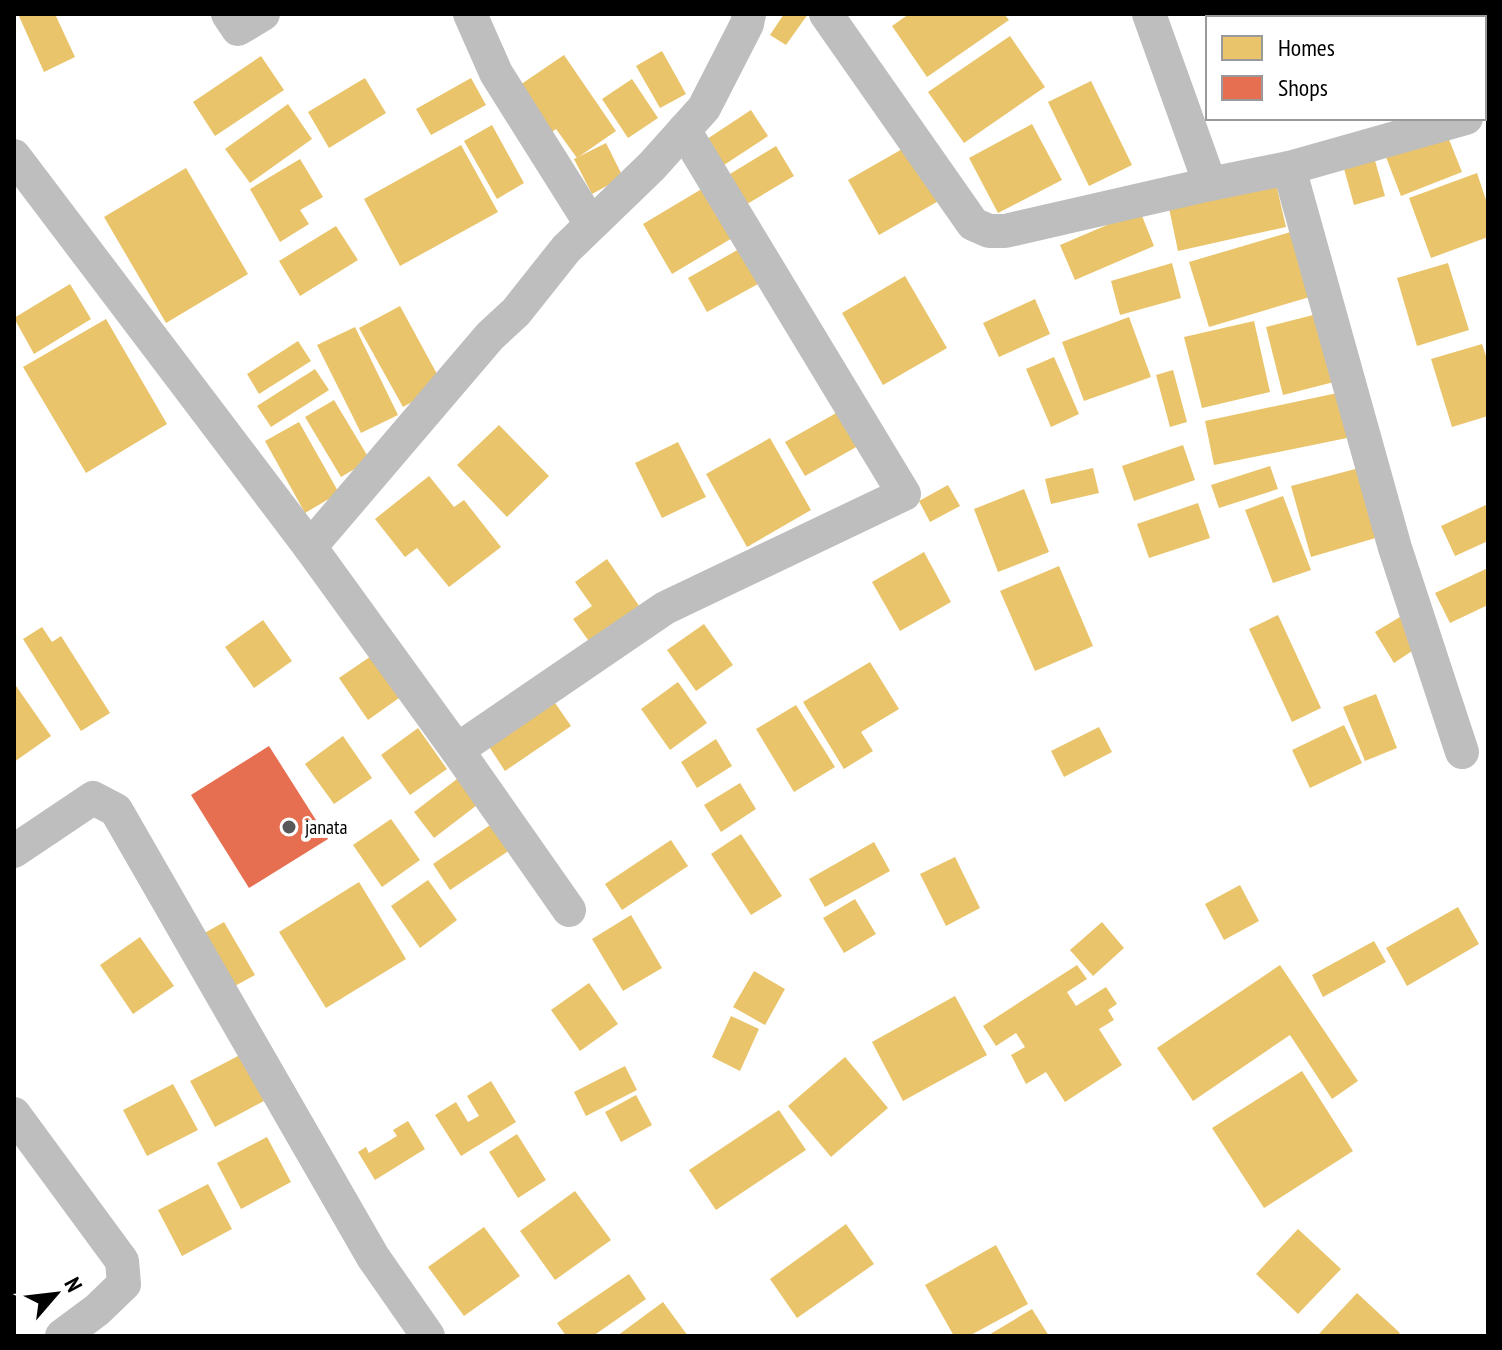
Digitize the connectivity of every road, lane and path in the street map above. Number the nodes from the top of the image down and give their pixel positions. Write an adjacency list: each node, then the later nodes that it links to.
1 (228, 14): 2 (street)
2 (263, 14)
3 (470, 14): 12 (street)
4 (749, 14): 8 (street)
5 (826, 14): 11 (street)
6 (1149, 14): 11 (street)
7 (1459, 120): 10 (street)
8 (684, 130): 12 (street); 14 (street)
9 (14, 156): 13 (street)
10 (1289, 168): 11 (street); 15 (street)
11 (1210, 184)
12 (591, 224): 13 (street)
13 (310, 547): 14 (street)
14 (457, 750): 17 (street)
15 (1462, 752)
16 (14, 851): 20 (street)
17 (569, 910)
18 (14, 1114): 19 (street)
19 (62, 1336)
20 (428, 1336)

